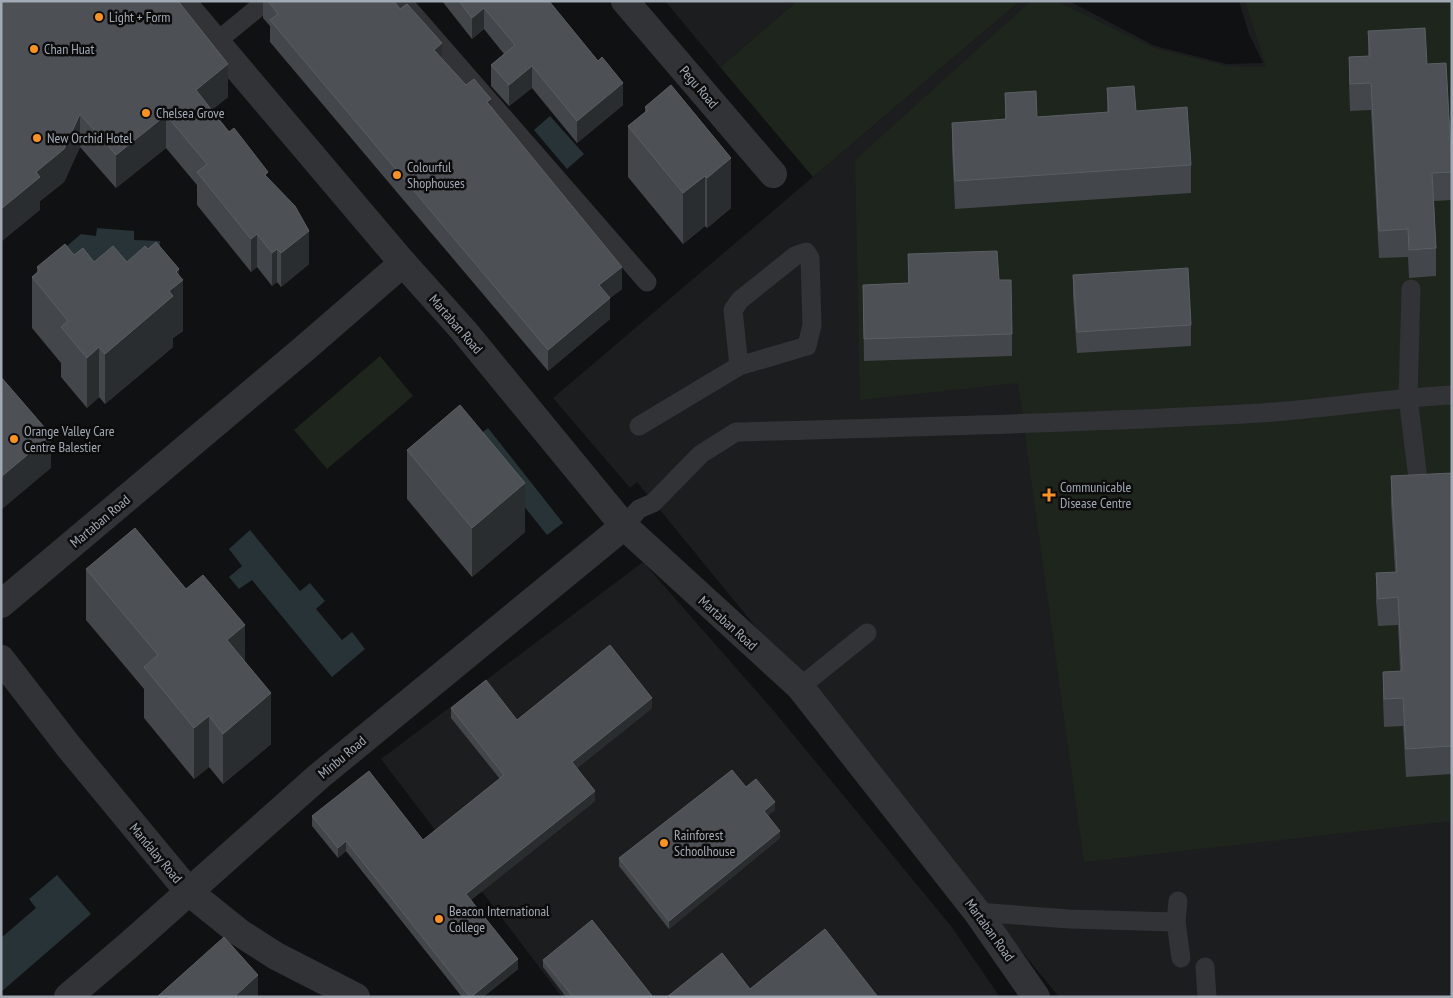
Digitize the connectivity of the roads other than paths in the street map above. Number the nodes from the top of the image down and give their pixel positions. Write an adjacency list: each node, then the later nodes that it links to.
1 (181, 1): 5 (street, Martaban Road)
2 (266, 1): 5 (lane)
3 (402, 1): 8 (lane)
4 (625, 1): 6 (street, Pegu Road)
5 (215, 43): 7 (street, Martaban Road)
6 (773, 174)
7 (403, 262): 15 (street, Martaban Road); 16 (street, Martaban Road)
8 (647, 282)
9 (1411, 289): 12 (lane)
10 (739, 366): 10 (lane); 13 (lane)
11 (1452, 395): 12 (lane)
12 (1408, 397): 14 (lane); 15 (lane)
13 (639, 426)
14 (1419, 487)
15 (624, 526): 19 (street, Martaban Road); 20 (street, Minbu Road)
16 (1, 604)
17 (867, 633): 19 (lane)
18 (1, 659): 20 (street, Mandalay Road)
19 (800, 687): 22 (street, Martaban Road)
20 (189, 892): 26 (street, Minbu Road); 27 (street, Mandalay Road)
21 (1178, 902): 23 (lane)
22 (978, 912): 23 (lane); 28 (street, Martaban Road)
23 (1176, 922): 24 (lane)
24 (1181, 958)
25 (1205, 967): 29 (lane)
26 (68, 997)
27 (356, 997)
28 (1036, 997)
29 (1207, 997)

